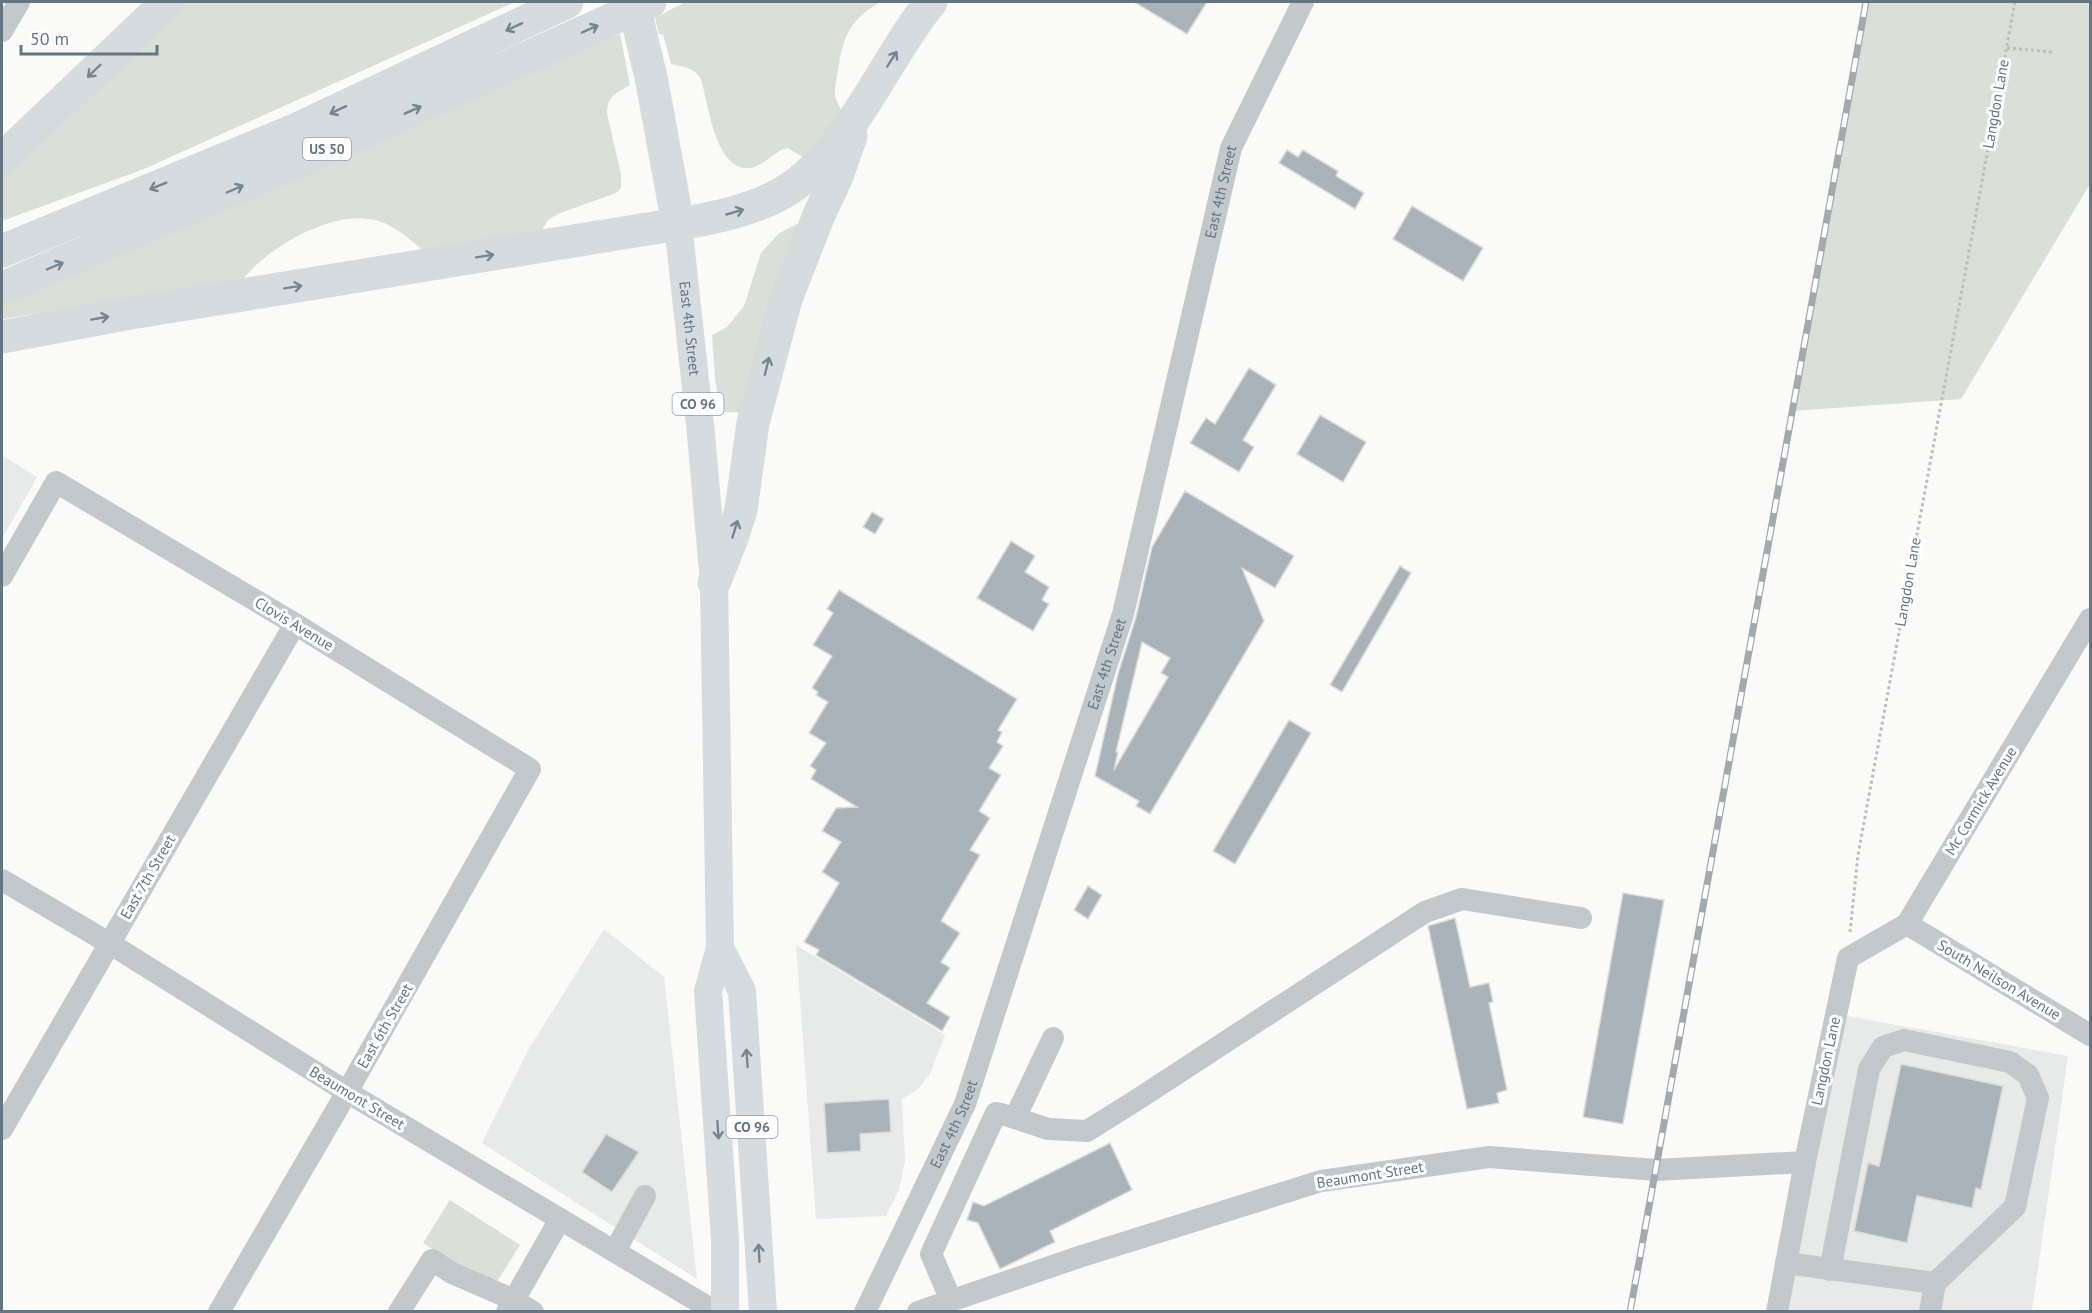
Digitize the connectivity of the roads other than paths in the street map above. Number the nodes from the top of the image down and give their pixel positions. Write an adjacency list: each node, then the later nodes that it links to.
1 (19, 2): 8 (street)
2 (167, 2): 10 (highway, one-way to 10)
3 (567, 2): 12 (highway, US 50, one-way to 12)
4 (633, 2): 11 (highway, East 4th Street / CO 96)
5 (650, 2): 13 (highway, US 50, one-way to 5)
6 (931, 2): 9 (highway, CO 96, one-way to 6)
7 (1303, 2): 30 (street, East 4th Street)
8 (2, 31)
9 (861, 109): 11 (highway, one-way to 9); 17 (highway, CO 96, one-way to 9)
10 (2, 159)
11 (678, 225): 14 (highway, one-way to 11); 17 (main road, East 4th Street / CO 96)
12 (2, 251)
13 (2, 288)
14 (2, 337)
15 (8, 552): 16 (street); 19 (street, Clovis Avenue)
16 (2, 576)
17 (714, 583): 25 (main road, East 4th Street / CO 96)
18 (2091, 620): 23 (street, Mc Cormick Avenue)
19 (295, 624): 20 (street, Clovis Avenue); 24 (street, East 7th Street)
20 (530, 770): 29 (street, East 6th Street)
21 (2, 880): 24 (street, Beaumont Street)
22 (1581, 918): 31 (street)
23 (1906, 924): 26 (street, Mc Cormick Avenue); 27 (street, South Neilson Avenue)
24 (110, 943): 29 (street, Beaumont Street); 32 (street, East 7th Street)
25 (720, 948): 49 (main road, East 4th Street / CO 96, one-way to 49); 50 (main road, East 4th Street / CO 96, one-way to 25)
26 (1848, 958): 33 (street, Langdon Lane)
27 (2091, 1035)
28 (1053, 1038): 31 (street)
29 (347, 1092): 37 (street, Beaumont Street); 46 (street, East 6th Street)
30 (965, 1104): 31 (street); 34 (street, East 4th Street)
31 (1005, 1115): 36 (street)
32 (2, 1129)
33 (1805, 1162): 41 (street); 44 (street, Beaumont Street)
34 (927, 1183): 36 (street); 38 (street, East 4th Street)
35 (645, 1196): 39 (street)
36 (957, 1196): 40 (street)
37 (560, 1219): 39 (street, Beaumont Street); 45 (street)
38 (900, 1239): 40 (street); 51 (street, East 4th Street)
39 (615, 1251): 48 (street, Beaumont Street)
40 (931, 1254): 44 (street)
41 (1786, 1263): 42 (street); 53 (street)
42 (1830, 1270): 43 (street); 43 (street)
43 (1935, 1283): 54 (street)
44 (951, 1300): 52 (street, Beaumont Street)
45 (518, 1308): 47 (street)
46 (219, 1311)
47 (399, 1311)
48 (716, 1311)
49 (725, 1311)
50 (763, 1311)
51 (865, 1311)
52 (918, 1311)
53 (1777, 1311)
54 (1930, 1311)

